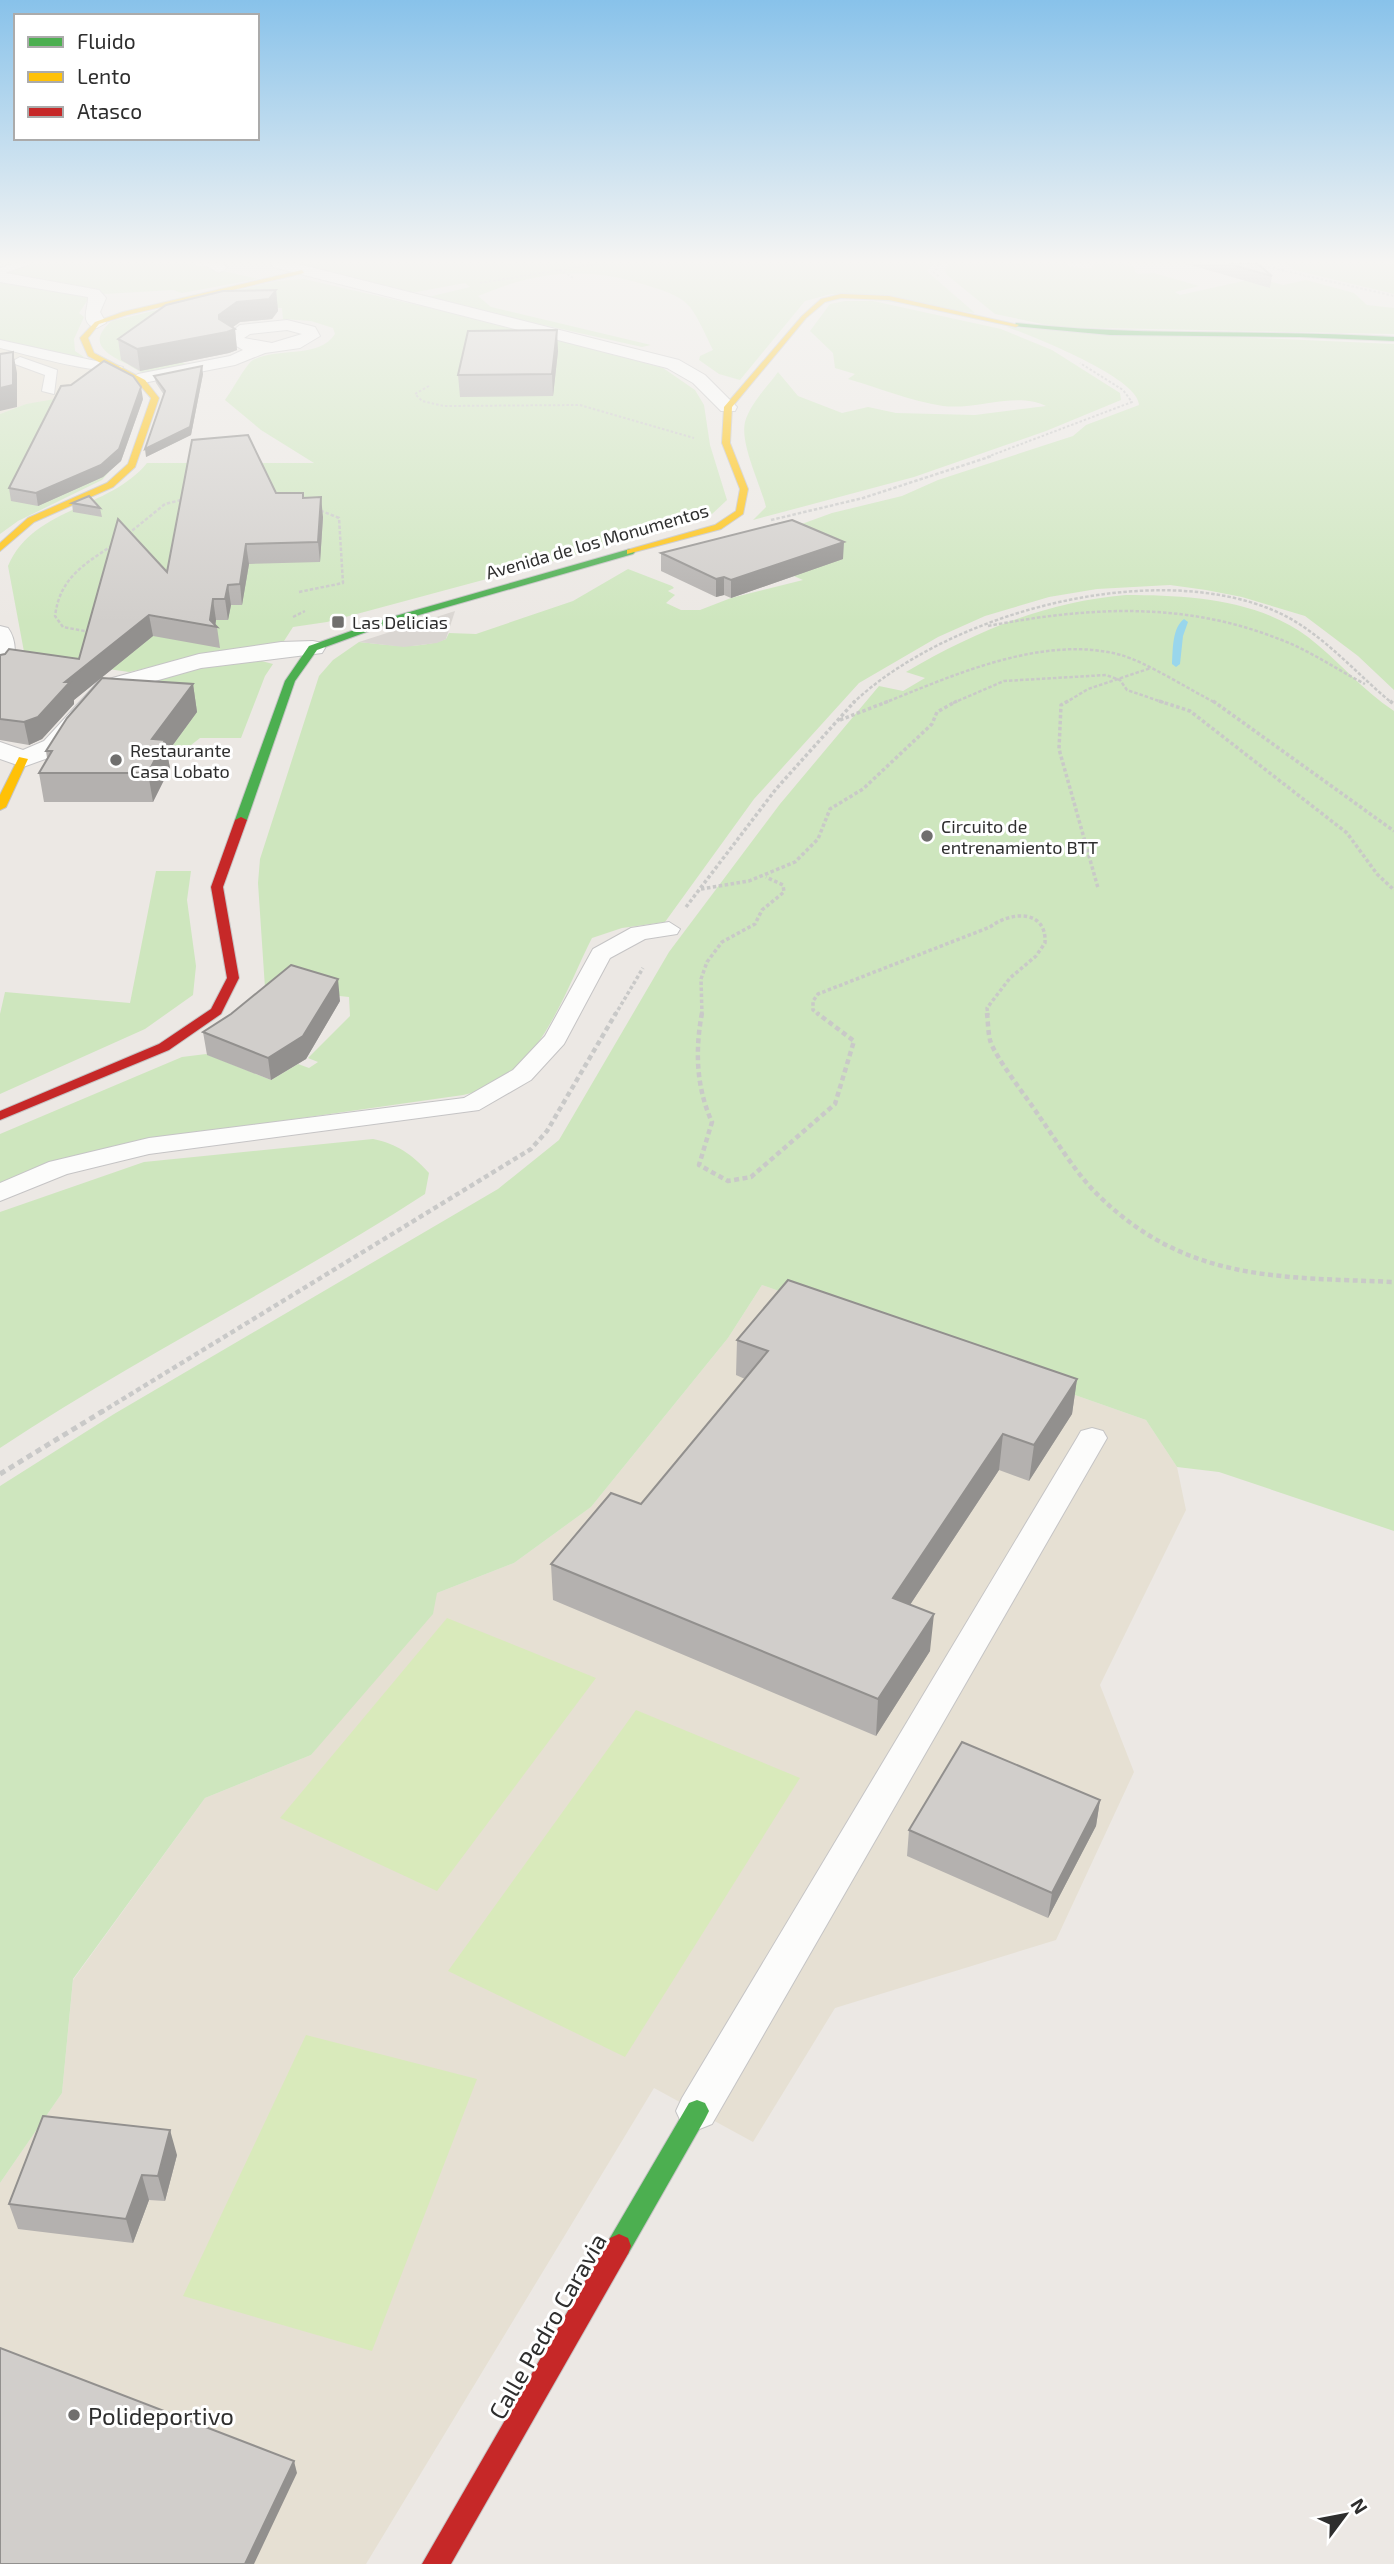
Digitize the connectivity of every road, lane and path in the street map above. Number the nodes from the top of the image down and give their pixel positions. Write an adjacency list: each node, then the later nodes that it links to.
1 (50, 384): 7 (lane)
2 (142, 384): 13 (street)
3 (704, 384): 8 (street)
4 (751, 384): 8 (street)
5 (1113, 384): 12 (path)
6 (429, 386): 9 (path)
7 (49, 391)
8 (728, 408): 9 (street, Avenida de los Monumentos)
9 (726, 443): 12 (street, Avenida de los Monumentos)
10 (189, 499): 19 (path)
11 (309, 507): 14 (path)
12 (718, 527): 20 (street, Avenida de los Monumentos)
13 (0, 548)
14 (299, 592)
15 (306, 611): 16 (path)
16 (282, 623)
17 (977, 628): 22 (path); 24 (path); 24 (path)
18 (0, 634): 21 (street)
19 (99, 634)
20 (313, 648): 26 (street); 34 (street)
21 (0, 668)
22 (1152, 668): 23 (path); 28 (path)
23 (1120, 680): 29 (path); 30 (path); 32 (path)
24 (1373, 687): 25 (path)
25 (1394, 704)
26 (11, 754): 27 (street)
27 (0, 807)
28 (1394, 831)
29 (766, 877): 31 (path); 36 (path)
30 (1098, 888)
31 (700, 889)
32 (1394, 890)
33 (669, 929): 35 (lane)
34 (0, 1116)
35 (0, 1193)
36 (1394, 1282)
37 (1092, 1438): 38 (lane)
38 (698, 2111): 39 (street, Calle Pedro Caravia)
39 (436, 2564)

